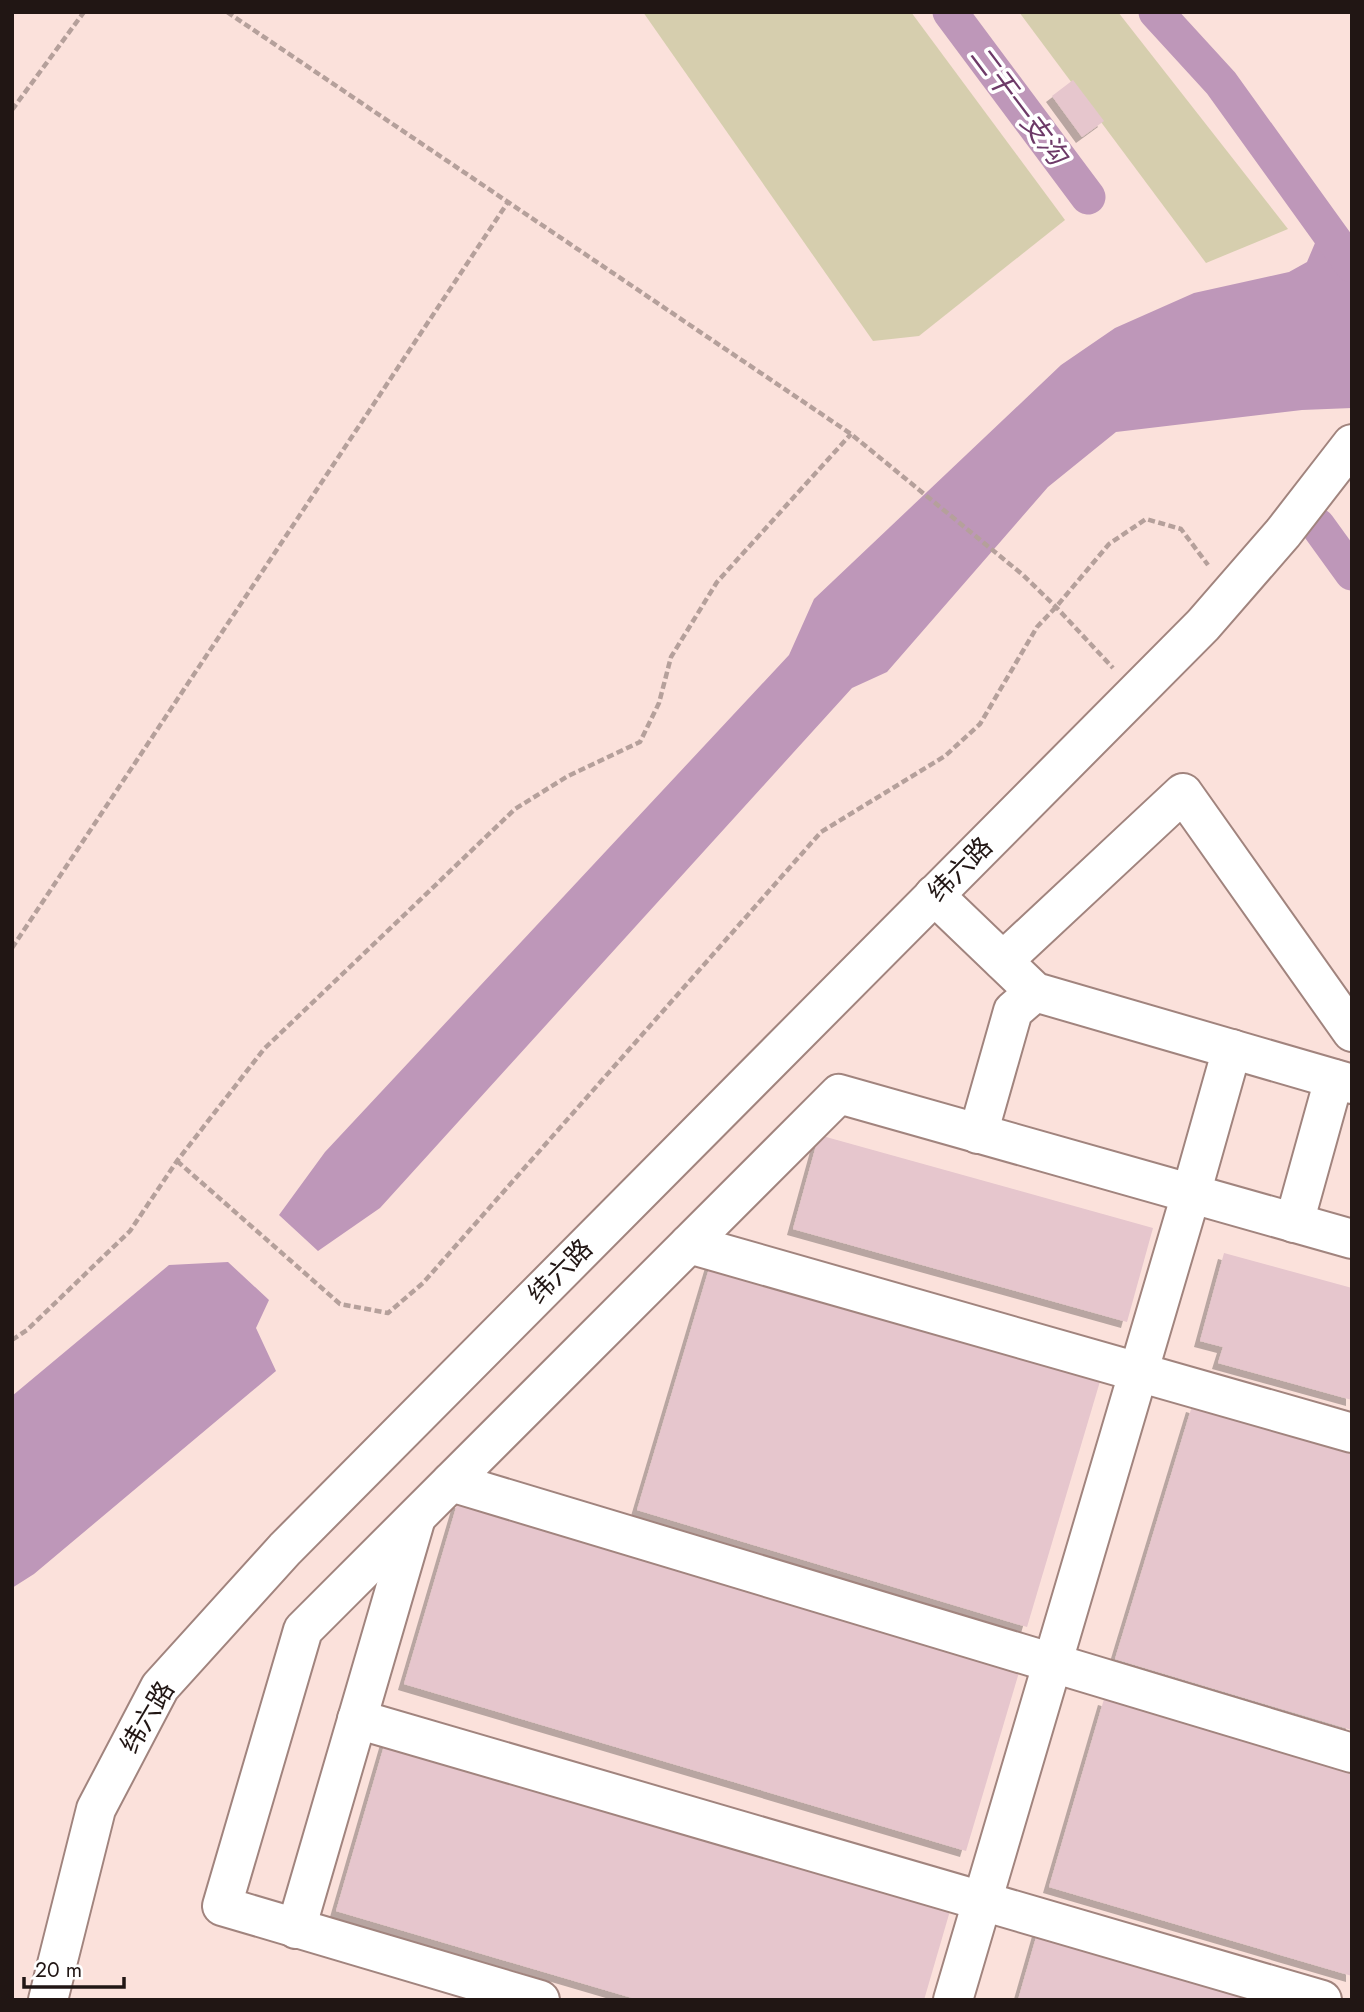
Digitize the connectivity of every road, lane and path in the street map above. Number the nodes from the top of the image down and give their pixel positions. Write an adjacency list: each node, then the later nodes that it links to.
1 (84, 12): 3 (path)
2 (227, 12): 4 (path)
3 (12, 110)
4 (508, 202): 5 (path); 11 (path)
5 (851, 434): 7 (path); 18 (path)
6 (1352, 444): 8 (street, 纬六路)
7 (1056, 607): 8 (path); 9 (path); 18 (path)
8 (1212, 613): 9 (street, 纬六路)
9 (1136, 692): 10 (street, 纬六路)
10 (934, 895): 12 (street); 33 (street, 纬六路)
11 (12, 948)
12 (1003, 961): 13 (street); 14 (street)
13 (1035, 992): 15 (street); 17 (street)
14 (1352, 1031)
15 (1232, 1049): 16 (street); 19 (street)
16 (1343, 1081): 20 (street)
17 (978, 1134): 19 (street); 22 (street)
18 (177, 1161): 23 (path)
19 (1191, 1194): 20 (street); 24 (street)
20 (1294, 1223): 21 (street)
21 (1352, 1239)
22 (689, 1244): 24 (street); 26 (street)
23 (12, 1340)
24 (1139, 1372): 25 (street); 28 (street)
25 (1352, 1433)
26 (451, 1482): 27 (street); 28 (street)
27 (416, 1517): 29 (street); 32 (street)
28 (1053, 1663): 30 (street); 31 (street)
29 (357, 1719): 31 (street); 32 (street)
30 (1352, 1753)
31 (983, 1900): 35 (street); 36 (street)
32 (296, 1928): 34 (street)
33 (48, 2000)
34 (540, 2000)
35 (953, 2000)
36 (1322, 2000)

